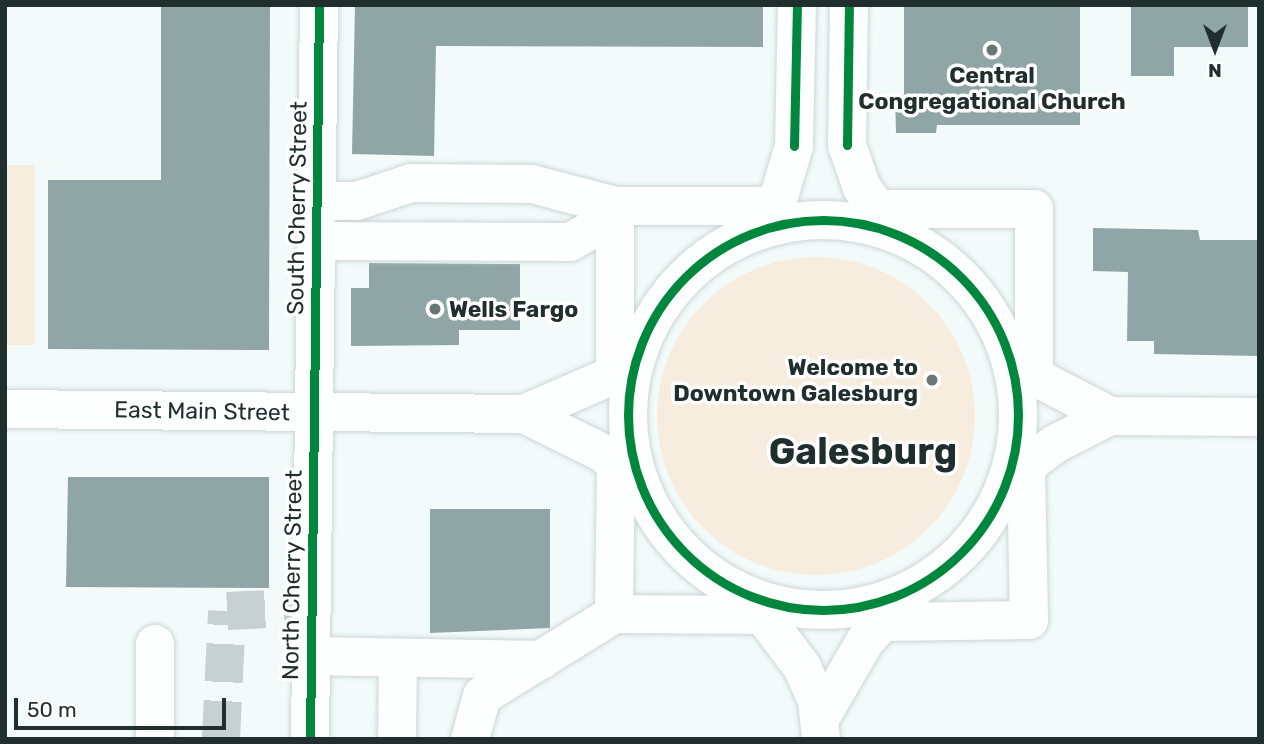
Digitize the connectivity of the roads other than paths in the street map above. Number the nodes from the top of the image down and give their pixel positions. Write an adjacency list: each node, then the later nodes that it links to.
1 (319, 5): 6 (main road, South Cherry Street)
2 (797, 5): 4 (main road)
3 (849, 5): 5 (main road)
4 (796, 96): 5 (main road); 8 (main road)
5 (848, 97): 9 (main road)
6 (315, 201): 7 (main road); 10 (main road, South Cherry Street)
7 (615, 211): 8 (main road); 10 (main road); 12 (main road)
8 (763, 219): 9 (main road); 12 (main road)
9 (886, 221): 11 (main road); 11 (main road)
10 (315, 242): 14 (main road, South Cherry Street)
11 (1021, 360): 16 (main road); 18 (main road)
12 (624, 371): 15 (main road, East Main Street); 19 (main road)
13 (5, 409): 14 (main road, East Main Street)
14 (314, 412): 15 (main road, East Main Street); 25 (main road, North Cherry Street)
15 (524, 414): 19 (main road, East Main Street)
16 (1110, 416): 17 (main road); 18 (main road)
17 (1259, 417)
18 (1017, 473): 20 (main road); 23 (main road)
19 (629, 477): 21 (main road); 22 (main road)
20 (915, 588): 21 (main road); 23 (main road)
21 (756, 604): 22 (main road); 28 (main road)
22 (614, 614): 27 (main road)
23 (883, 622): 28 (main road)
24 (155, 644): 30 (main road)
25 (310, 656): 26 (main road); 29 (main road, North Cherry Street)
26 (398, 658): 27 (main road); 32 (main road)
27 (541, 660): 33 (main road)
28 (821, 728)
29 (310, 738): 31 (main road)
30 (155, 739)
31 (294, 739)
32 (397, 739)
33 (471, 739)

